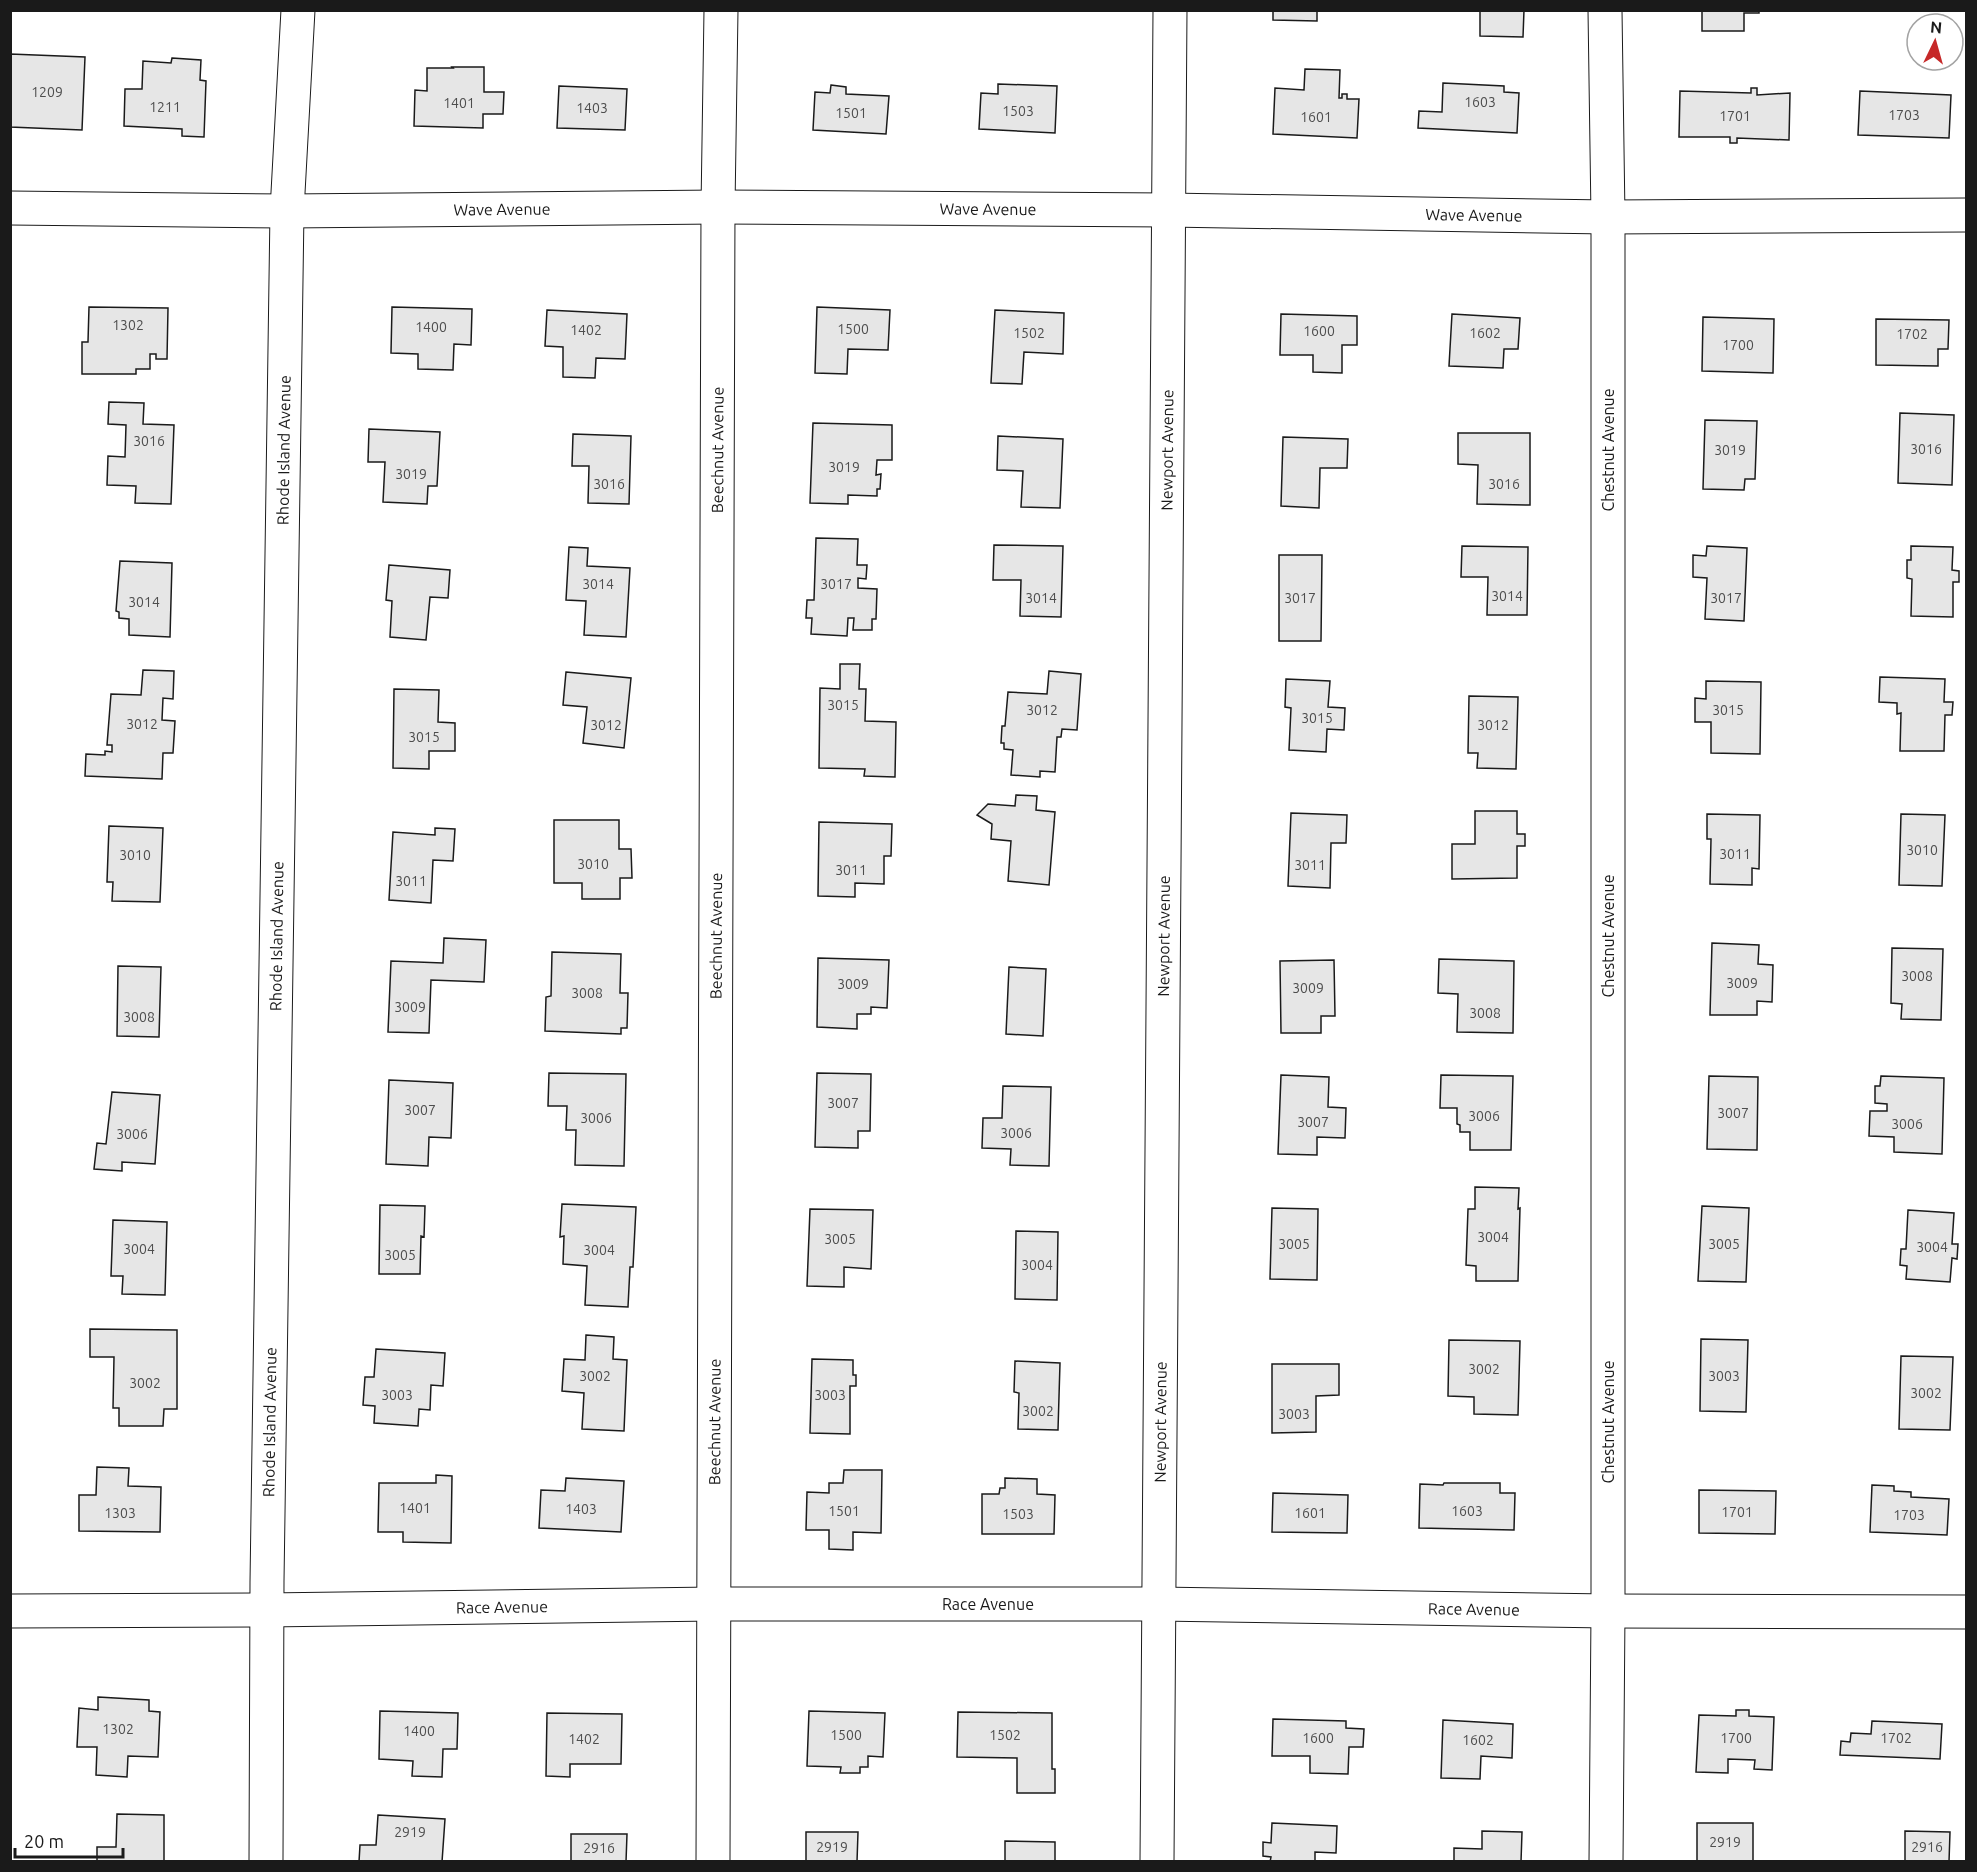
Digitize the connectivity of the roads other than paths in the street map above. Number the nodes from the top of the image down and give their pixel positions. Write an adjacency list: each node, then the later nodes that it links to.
1 (298, 10): 8 (street, Rhode Island Avenue)
2 (721, 10): 5 (street, Beechnut Avenue)
3 (1170, 10): 7 (street, Newport Avenue)
4 (1605, 10): 10 (street, Chestnut Avenue)
5 (718, 207): 7 (street, Wave Avenue); 8 (street, Wave Avenue); 11 (street, Beechnut Avenue)
6 (10, 208): 8 (street, Wave Avenue)
7 (1168, 210): 10 (street, Wave Avenue); 12 (street, Newport Avenue)
8 (287, 211): 13 (street, Rhode Island Avenue)
9 (1966, 215): 10 (street, Wave Avenue)
10 (1608, 217): 15 (street, Chestnut Avenue)
11 (714, 1604): 12 (street, Race Avenue); 13 (street, Race Avenue); 18 (street, Beechnut Avenue)
12 (1158, 1604): 15 (street, Race Avenue); 19 (street, Newport Avenue)
13 (266, 1610): 14 (street, Race Avenue); 17 (street, Rhode Island Avenue)
14 (10, 1611)
15 (1608, 1611): 16 (street, Race Avenue); 20 (street, Chestnut Avenue)
16 (1966, 1612)
17 (266, 1862)
18 (713, 1862)
19 (1157, 1862)
20 (1606, 1862)

